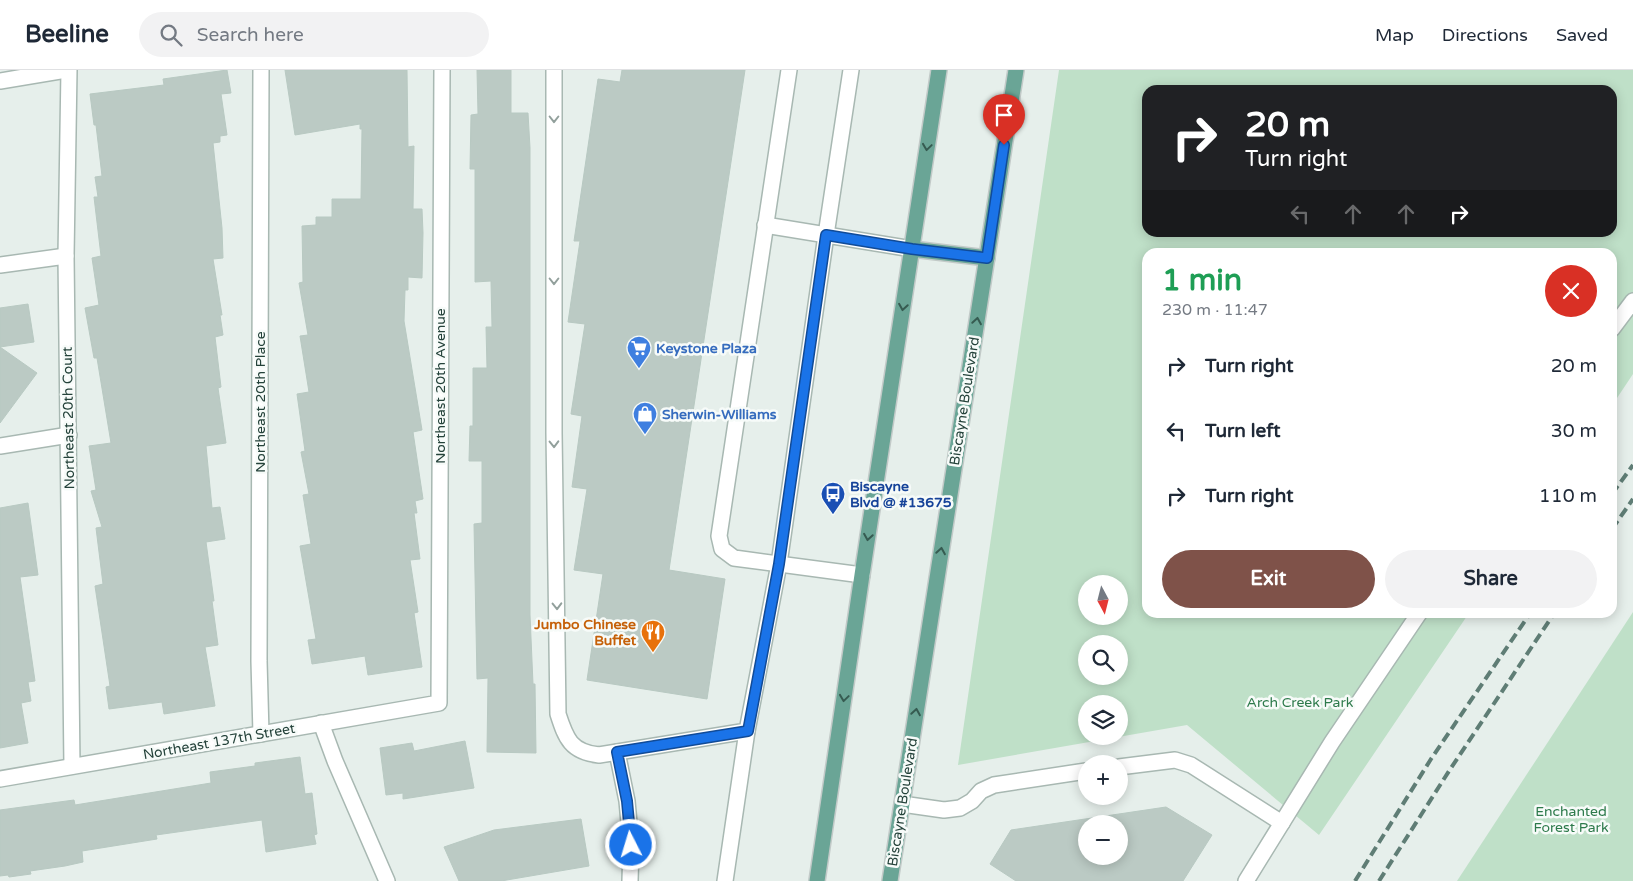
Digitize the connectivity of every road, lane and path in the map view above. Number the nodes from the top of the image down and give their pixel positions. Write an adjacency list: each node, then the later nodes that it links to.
1 (68, 70): 9 (street); 13 (street, Northeast 20th Court)
2 (261, 70): 26 (street, Northeast 20th Place)
3 (442, 70): 23 (street, Northeast 20th Avenue)
4 (554, 70): 27 (street, one-way to 27)
5 (789, 70): 10 (street)
6 (851, 70): 11 (street)
7 (939, 70): 12 (main road, one-way to 12)
8 (1016, 70): 14 (main road, Biscayne Boulevard)
9 (0, 81)
10 (765, 225): 11 (street); 20 (street)
11 (826, 235): 12 (street); 20 (street)
12 (912, 249): 14 (main road); 21 (main road, one-way to 21)
13 (66, 256): 15 (street); 18 (street, Northeast 20th Court)
14 (987, 258): 32 (main road, Biscayne Boulevard, one-way to 14)
15 (0, 265)
16 (1633, 301): 17 (street)
17 (1617, 322)
18 (69, 435): 19 (street); 28 (street, Northeast 20th Court)
19 (0, 446)
20 (779, 564): 21 (street); 25 (street)
21 (862, 575): 37 (main road, one-way to 37)
22 (1416, 618): 33 (street)
23 (438, 703): 24 (street, Northeast 137th Street)
24 (321, 723): 26 (street, Northeast 137th Street); 34 (street)
25 (748, 731): 27 (street); 36 (street)
26 (260, 734): 28 (street, Northeast 137th Street)
27 (617, 752): 35 (street)
28 (72, 766): 31 (street, Northeast 137th Street)
29 (1128, 766): 33 (street)
30 (1078, 772): 32 (street)
31 (0, 779)
32 (902, 804): 38 (main road, Biscayne Boulevard)
33 (1282, 823): 39 (street)
34 (387, 881)
35 (630, 881)
36 (725, 881)
37 (818, 881)
38 (890, 881)
39 (1246, 881)

